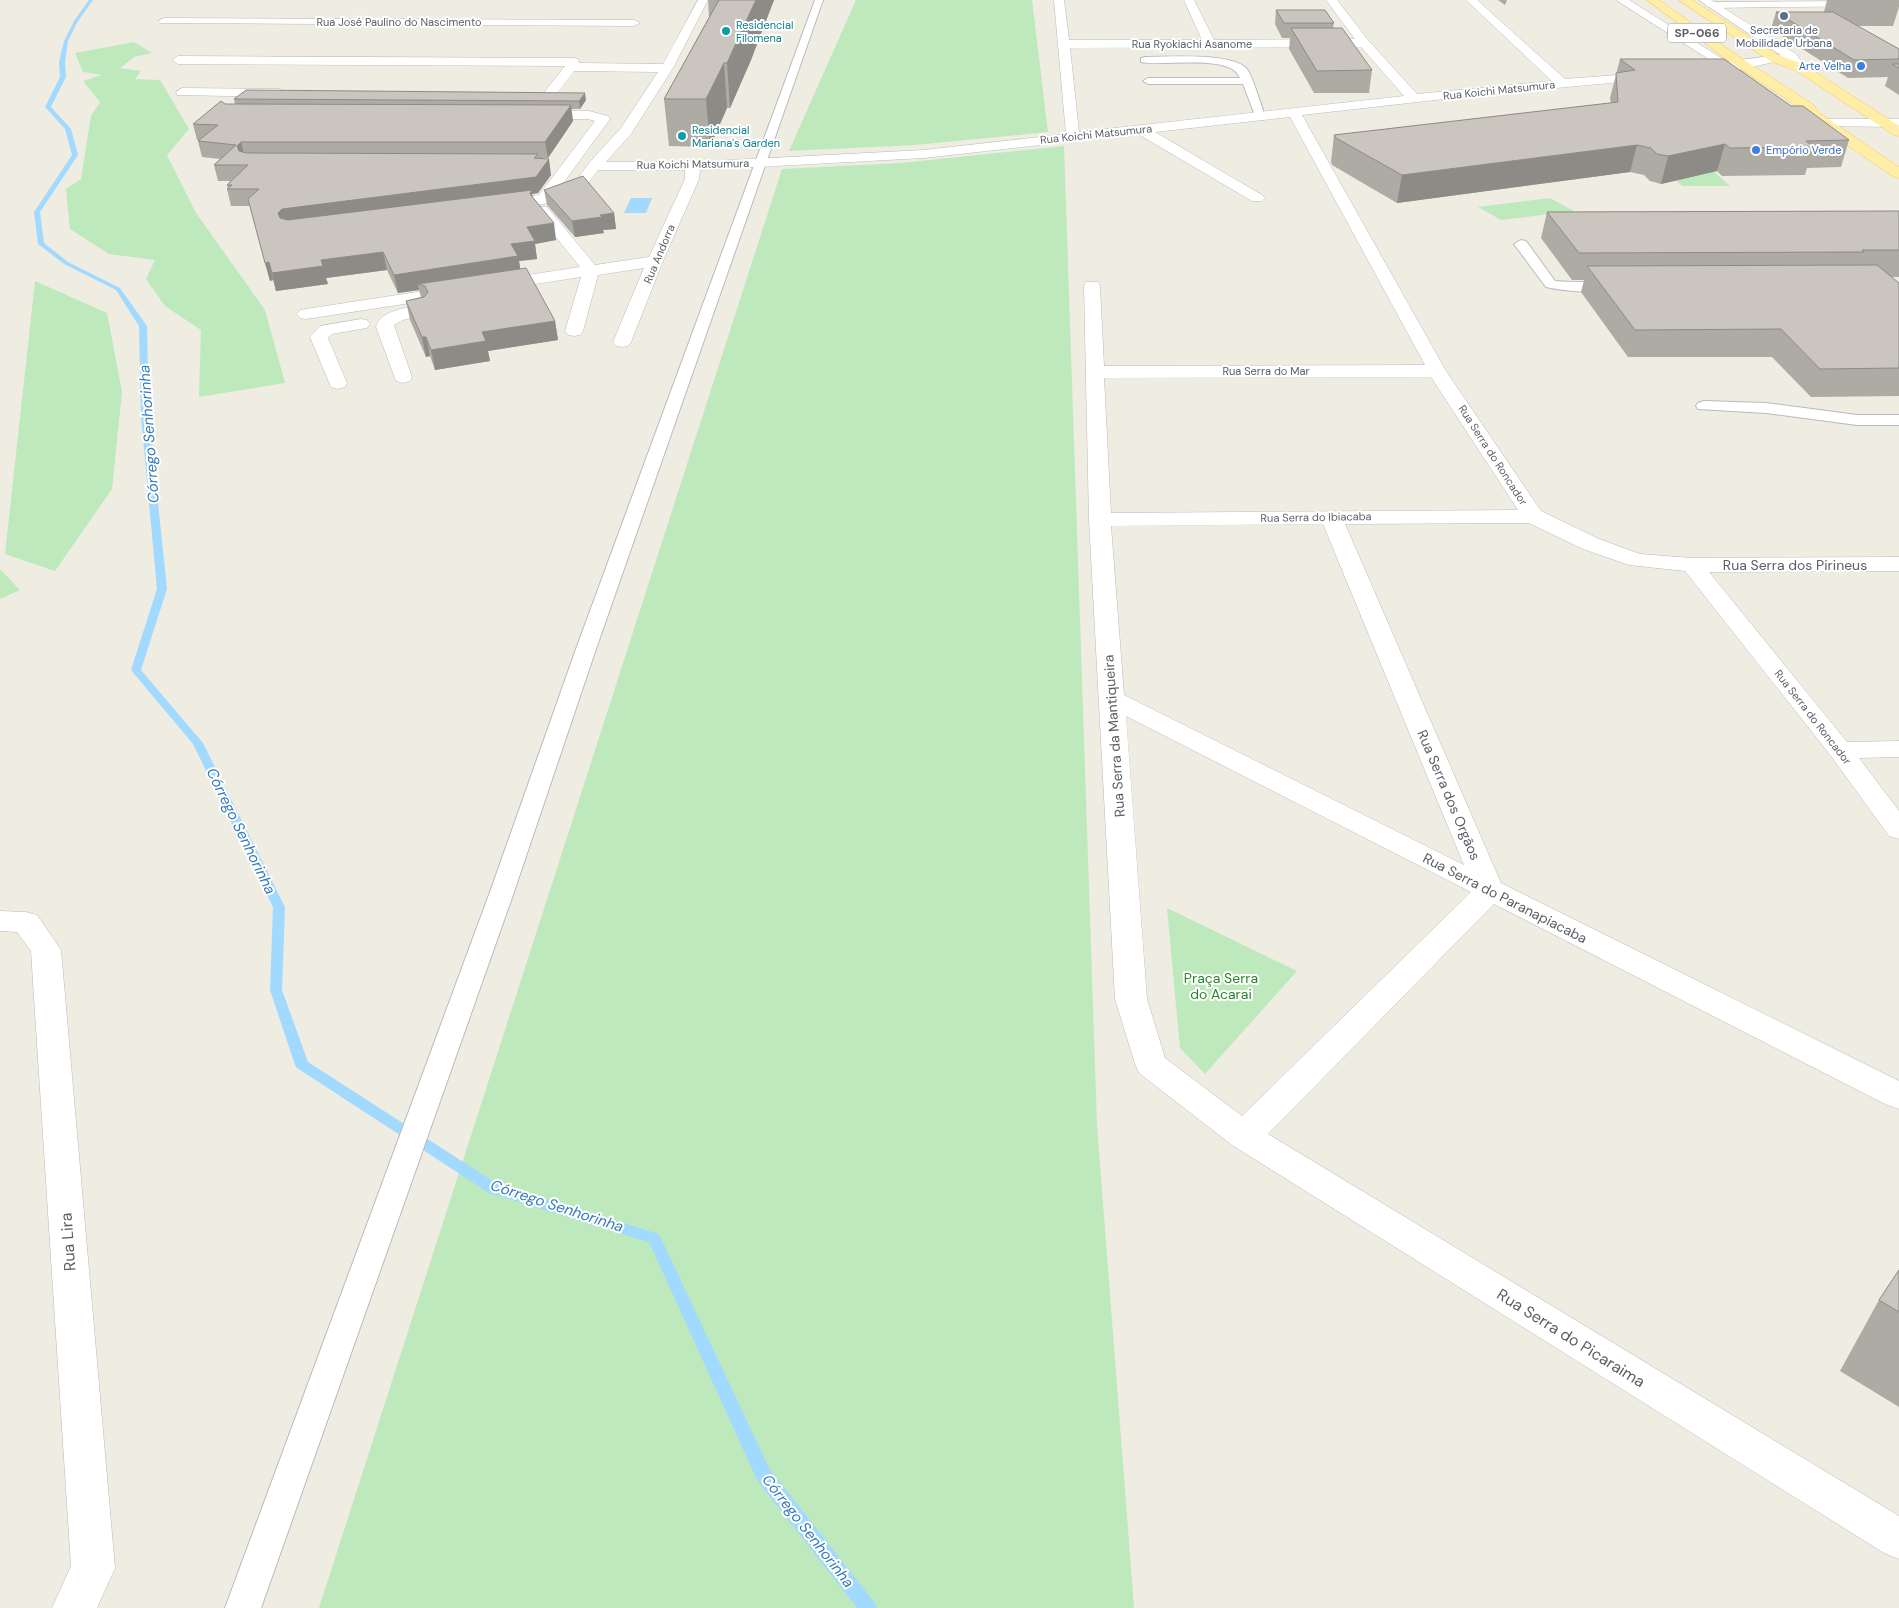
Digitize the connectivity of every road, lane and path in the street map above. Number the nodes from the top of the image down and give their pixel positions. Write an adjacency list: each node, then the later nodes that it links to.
1 (703, 0): 27 (street)
2 (819, 0): 48 (lane)
3 (1059, 0): 18 (street)
4 (1189, 0): 19 (street)
5 (1331, 0): 17 (street)
6 (1471, 0): 32 (street)
7 (1621, 0): 13 (street)
8 (1684, 0): 20 (main road, SP-066)
9 (1655, 2): 13 (main road); 24 (main road, SP-066)
10 (1707, 2): 11 (street); 23 (street)
11 (1874, 4)
12 (518, 12): 15 (street)
13 (1652, 20): 25 (street)
14 (164, 21): 15 (street, Rua José Paulino do Nascimento)
15 (508, 23): 16 (street, Rua José Paulino do Nascimento)
16 (634, 24)
17 (1364, 43): 19 (street, Rua Ryokiachi Asanome); 37 (street)
18 (1065, 44): 19 (street, Rua Ryokiachi Asanome); 47 (street)
19 (1210, 44)
20 (1774, 58): 23 (main road, SP-066); 24 (street)
21 (178, 60): 26 (street)
22 (1145, 60): 31 (lane)
23 (1796, 62): 43 (main road, SP-066)
24 (1743, 64): 25 (street); 42 (main road, SP-066)
25 (1723, 67): 28 (street); 42 (street)
26 (570, 68): 27 (street); 36 (street)
27 (667, 68): 51 (street)
28 (1682, 72)
29 (1663, 74): 32 (street, Rua Koichi Matsumura)
30 (1148, 81): 31 (lane)
31 (1247, 81): 41 (lane)
32 (1563, 84): 37 (street, Rua Koichi Matsumura)
33 (182, 92): 34 (street)
34 (291, 93)
35 (530, 94): 36 (street)
36 (550, 95): 38 (street)
37 (1414, 99): 39 (street, Rua Koichi Matsumura)
38 (539, 108)
39 (1294, 112): 41 (street, Rua Koichi Matsumura); 67 (street, Rua Serra do Roncador)
40 (519, 114): 50 (street)
41 (1260, 116): 45 (street, Rua Koichi Matsumura)
42 (1819, 120): 43 (street); 53 (main road, SP-066)
43 (1885, 123): 44 (street); 46 (main road, SP-066)
44 (1899, 123)
45 (1140, 130): 47 (street, Rua Koichi Matsumura); 54 (street)
46 (1899, 132)
47 (1073, 137): 48 (street, Rua Koichi Matsumura)
48 (762, 162): 52 (street, Rua Koichi Matsumura); 88 (lane)
49 (550, 164): 50 (street)
50 (570, 164): 55 (street)
51 (594, 166): 52 (street, Rua Koichi Matsumura); 55 (street)
52 (693, 166): 58 (street, Rua Andorra)
53 (1899, 174)
54 (1257, 198)
55 (543, 205): 56 (street); 59 (street)
56 (486, 206)
57 (1521, 244): 61 (lane)
58 (655, 261): 59 (street); 66 (street, Rua Andorra)
59 (591, 271): 62 (street); 65 (street)
60 (1092, 286): 68 (street, Rua Serra da Mantiqueira)
61 (1630, 287)
62 (468, 289): 63 (street); 64 (street)
63 (306, 314)
64 (390, 319): 69 (street); 70 (street)
65 (574, 331)
66 (622, 342)
67 (1437, 370): 68 (street, Rua Serra do Mar); 73 (street, Rua Serra do Roncador)
68 (1096, 372): 75 (street, Rua Serra da Mantiqueira)
69 (403, 377)
70 (338, 383)
71 (1704, 406): 72 (lane)
72 (1899, 420)
73 (1533, 516): 74 (street, Rua Serra do Ibiacaba); 77 (street, Rua Serra do Roncador)
74 (1331, 517): 75 (street, Rua Serra do Ibiacaba); 82 (street, Rua Serra dos Orgãos)
75 (1100, 520): 78 (street, Rua Serra da Mantiqueira)
76 (1899, 564): 77 (street, Rua Serra dos Pirineus)
77 (1692, 565): 80 (street, Rua Serra do Roncador)
78 (1112, 699): 82 (street, Rua Serra do Paranapiacaba); 85 (street, Rua Serra da Mantiqueira)
79 (1899, 749): 80 (street)
80 (1840, 750): 81 (street, Rua Serra do Roncador)
81 (1899, 830)
82 (1490, 891): 84 (street, Rua Serra do Paranapiacaba); 85 (street)
83 (13, 922): 87 (street, Rua Lira)
84 (1899, 1096)
85 (1244, 1136): 86 (street, Rua Serra do Picaraima)
86 (1899, 1539)
87 (74, 1608)
88 (243, 1608)

